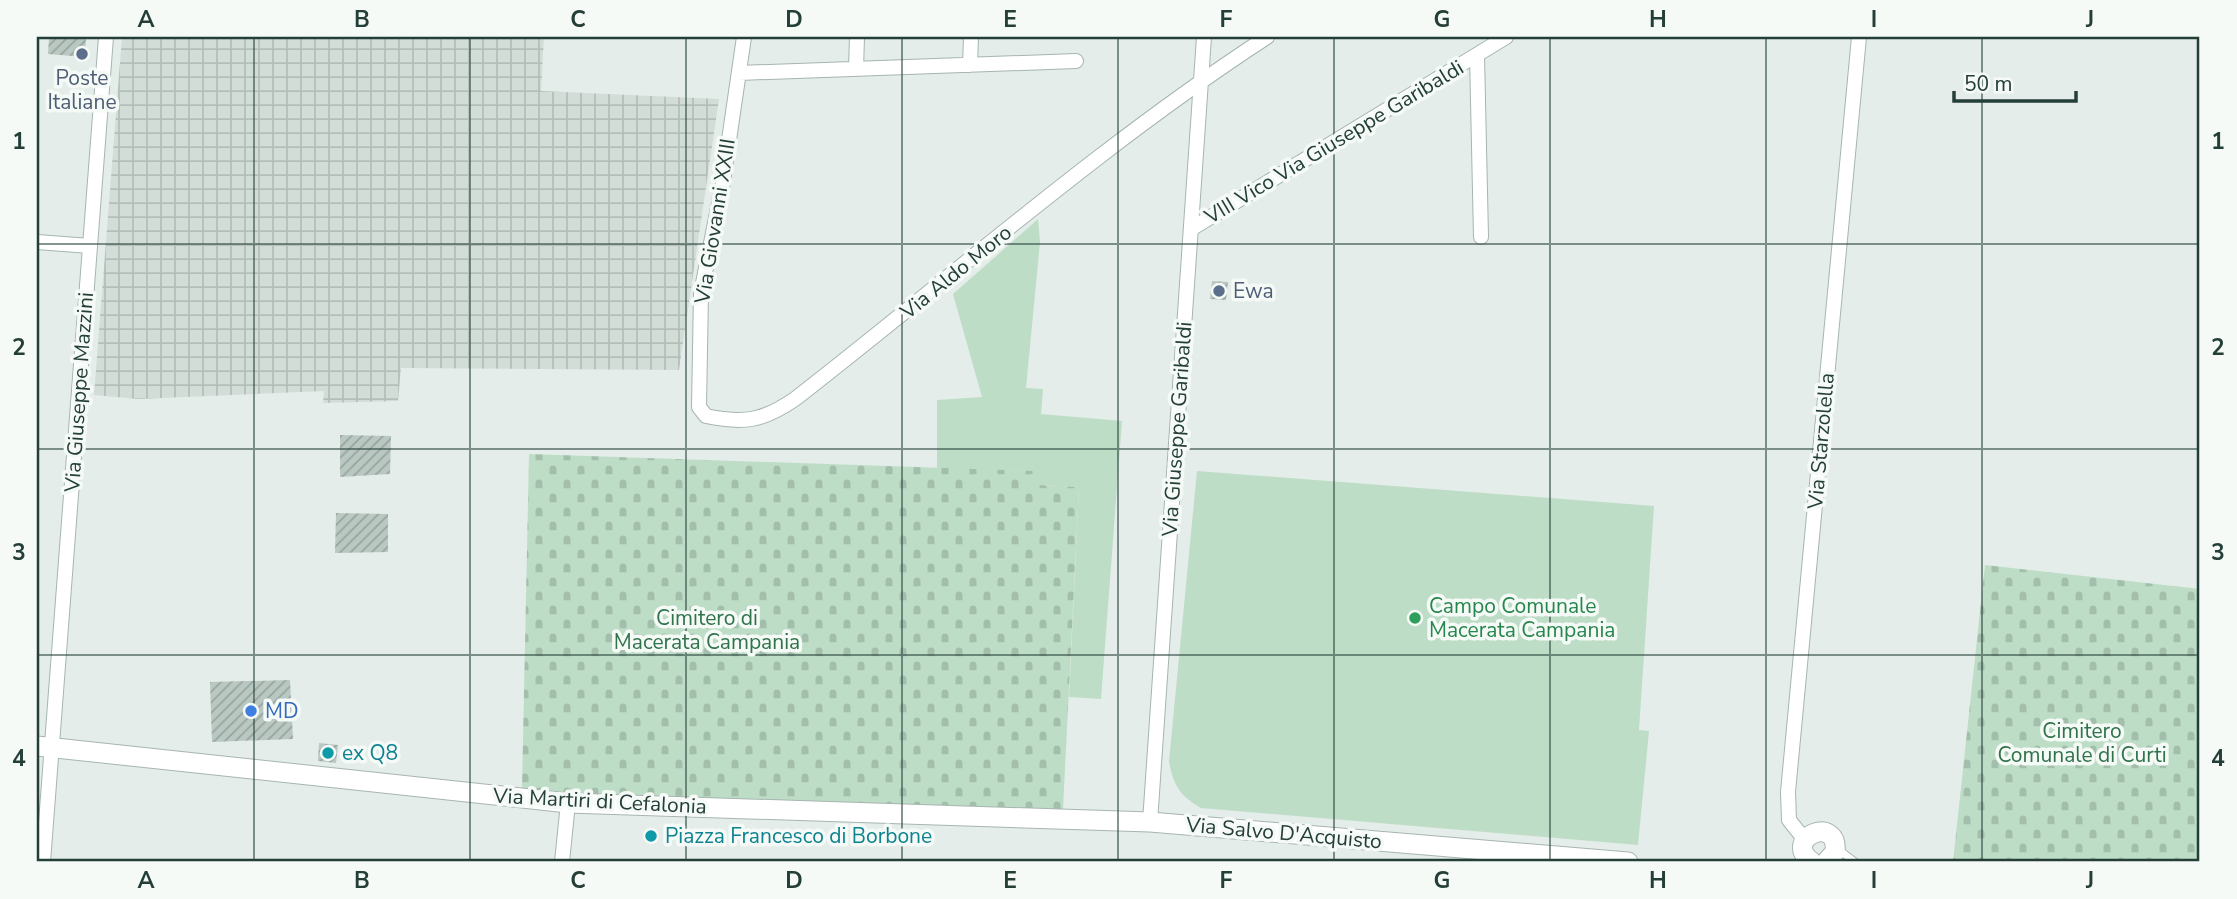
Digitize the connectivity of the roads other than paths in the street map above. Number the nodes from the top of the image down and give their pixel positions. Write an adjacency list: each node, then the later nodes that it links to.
1 (106, 37): 18 (street, Via Giuseppe Mazzini)
2 (744, 37): 13 (street, Via Giovanni XXIII)
3 (858, 37): 12 (street)
4 (971, 37): 11 (street)
5 (1204, 37): 14 (street, Via Giuseppe Garibaldi)
6 (1268, 37): 14 (street, Via Aldo Moro)
7 (1506, 37): 9 (street, VIII Vico Via Giuseppe Garibaldi)
8 (1859, 37): 23 (street, Via Starzolella)
9 (1476, 55): 15 (street, VIII Vico Via Giuseppe Garibaldi); 16 (street, VIII Vico Via Giuseppe Garibaldi)
10 (1076, 61): 11 (street)
11 (970, 65): 12 (street)
12 (856, 69): 13 (street)
13 (739, 73): 19 (street, Via Giovanni XXIII)
14 (1201, 80): 15 (street, Via Giuseppe Garibaldi); 19 (street, Via Aldo Moro)
15 (1191, 229): 22 (street, Via Giuseppe Garibaldi)
16 (1481, 237)
17 (37, 242): 18 (street)
18 (90, 246): 20 (street, Via Giuseppe Mazzini)
19 (699, 407)
20 (45, 746): 21 (street, Via Martiri di Cefalonia); 24 (street, Via Giuseppe Mazzini)
21 (568, 803): 22 (street, Via Martiri di Cefalonia); 25 (street)
22 (1150, 822): 26 (street, Via Salvo D'Acquisto)
23 (1815, 855): 27 (lane)
24 (43, 862)
25 (562, 862)
26 (1628, 862)
27 (1855, 862)

